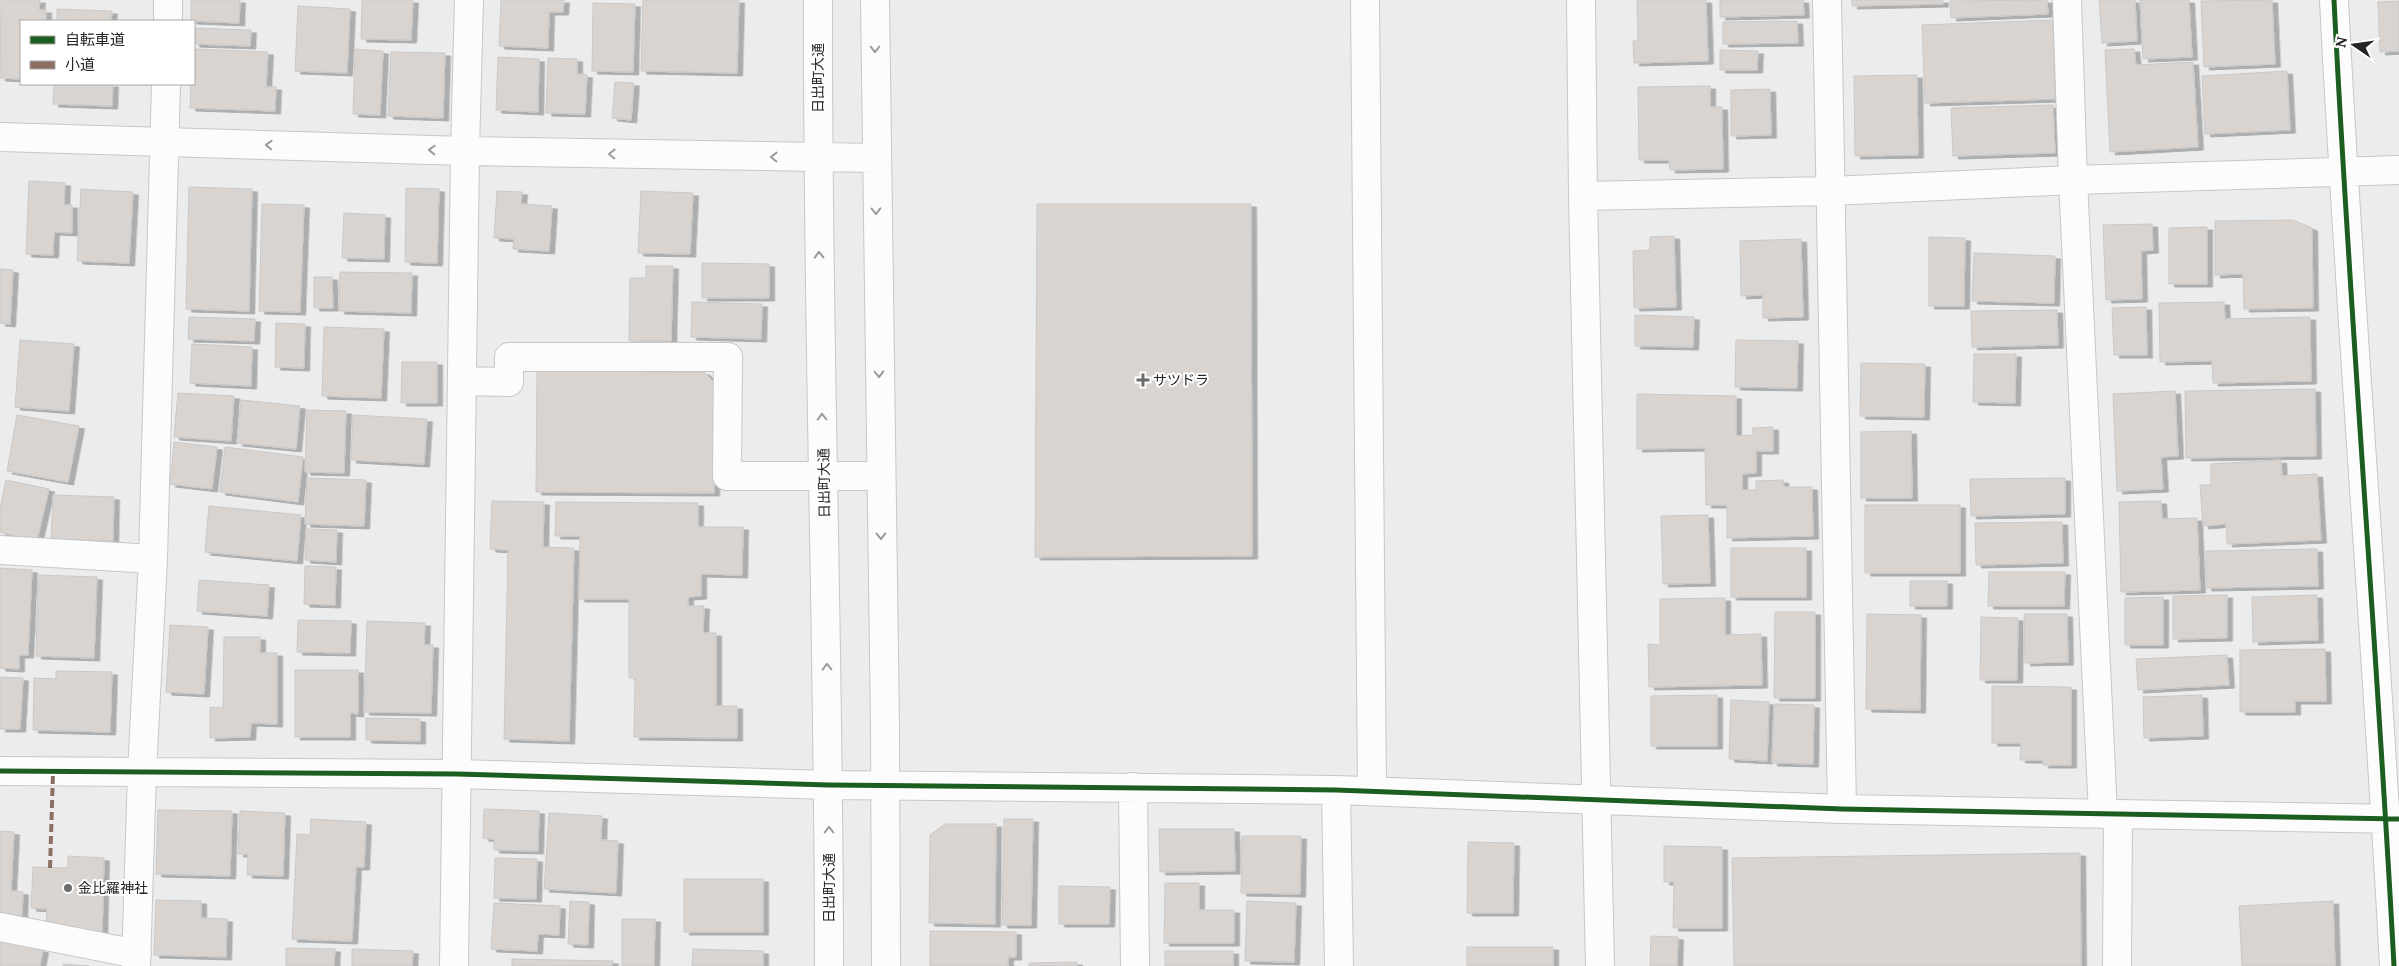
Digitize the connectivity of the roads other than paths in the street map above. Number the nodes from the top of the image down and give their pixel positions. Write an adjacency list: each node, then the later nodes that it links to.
1 (168, 0): 10 (street)
2 (469, 0): 14 (street)
3 (818, 0): 15 (street, 日出町大通)
4 (875, 0): 16 (street, one-way to 16)
5 (1365, 0): 34 (street)
6 (1581, 0): 21 (street)
7 (1827, 0): 20 (street)
8 (2067, 0): 19 (street)
9 (2334, 0): 17 (street)
10 (168, 20)
11 (166, 85): 13 (street)
12 (0, 138): 13 (street)
13 (164, 141): 14 (street, one-way to 13); 26 (street)
14 (464, 151): 15 (street, one-way to 14); 22 (street)
15 (818, 158): 16 (street); 23 (street, 日出町大通, one-way to 15)
16 (875, 158): 24 (street, one-way to 24)
17 (2343, 170): 18 (street); 19 (street); 38 (street)
18 (2399, 170)
19 (2073, 180): 20 (street); 37 (street)
20 (1831, 191): 21 (street); 36 (street)
21 (1583, 196): 35 (street)
22 (462, 382): 23 (street); 29 (street)
23 (824, 476): 24 (street); 30 (street, 日出町大通, one-way to 23)
24 (880, 476): 31 (street, one-way to 31)
25 (0, 550): 26 (street)
26 (153, 558): 28 (street)
27 (0, 771): 28 (street)
28 (142, 772): 29 (street); 40 (street)
29 (457, 774): 30 (street); 41 (street)
30 (829, 785): 31 (street); 42 (street, 日出町大通, one-way to 30)
31 (885, 786): 32 (street); 43 (street)
32 (1134, 788): 33 (street); 44 (street)
33 (1336, 790): 34 (street); 45 (street)
34 (1372, 792): 35 (street)
35 (1596, 802): 36 (street); 46 (street)
36 (1842, 809): 37 (street)
37 (2111, 814): 38 (street); 47 (street)
38 (2393, 819): 48 (street)
39 (0, 926): 40 (street)
40 (137, 960)
41 (454, 966)
42 (829, 966)
43 (886, 966)
44 (1135, 966)
45 (1339, 966)
46 (1600, 966)
47 (2117, 966)
48 (2394, 966)

